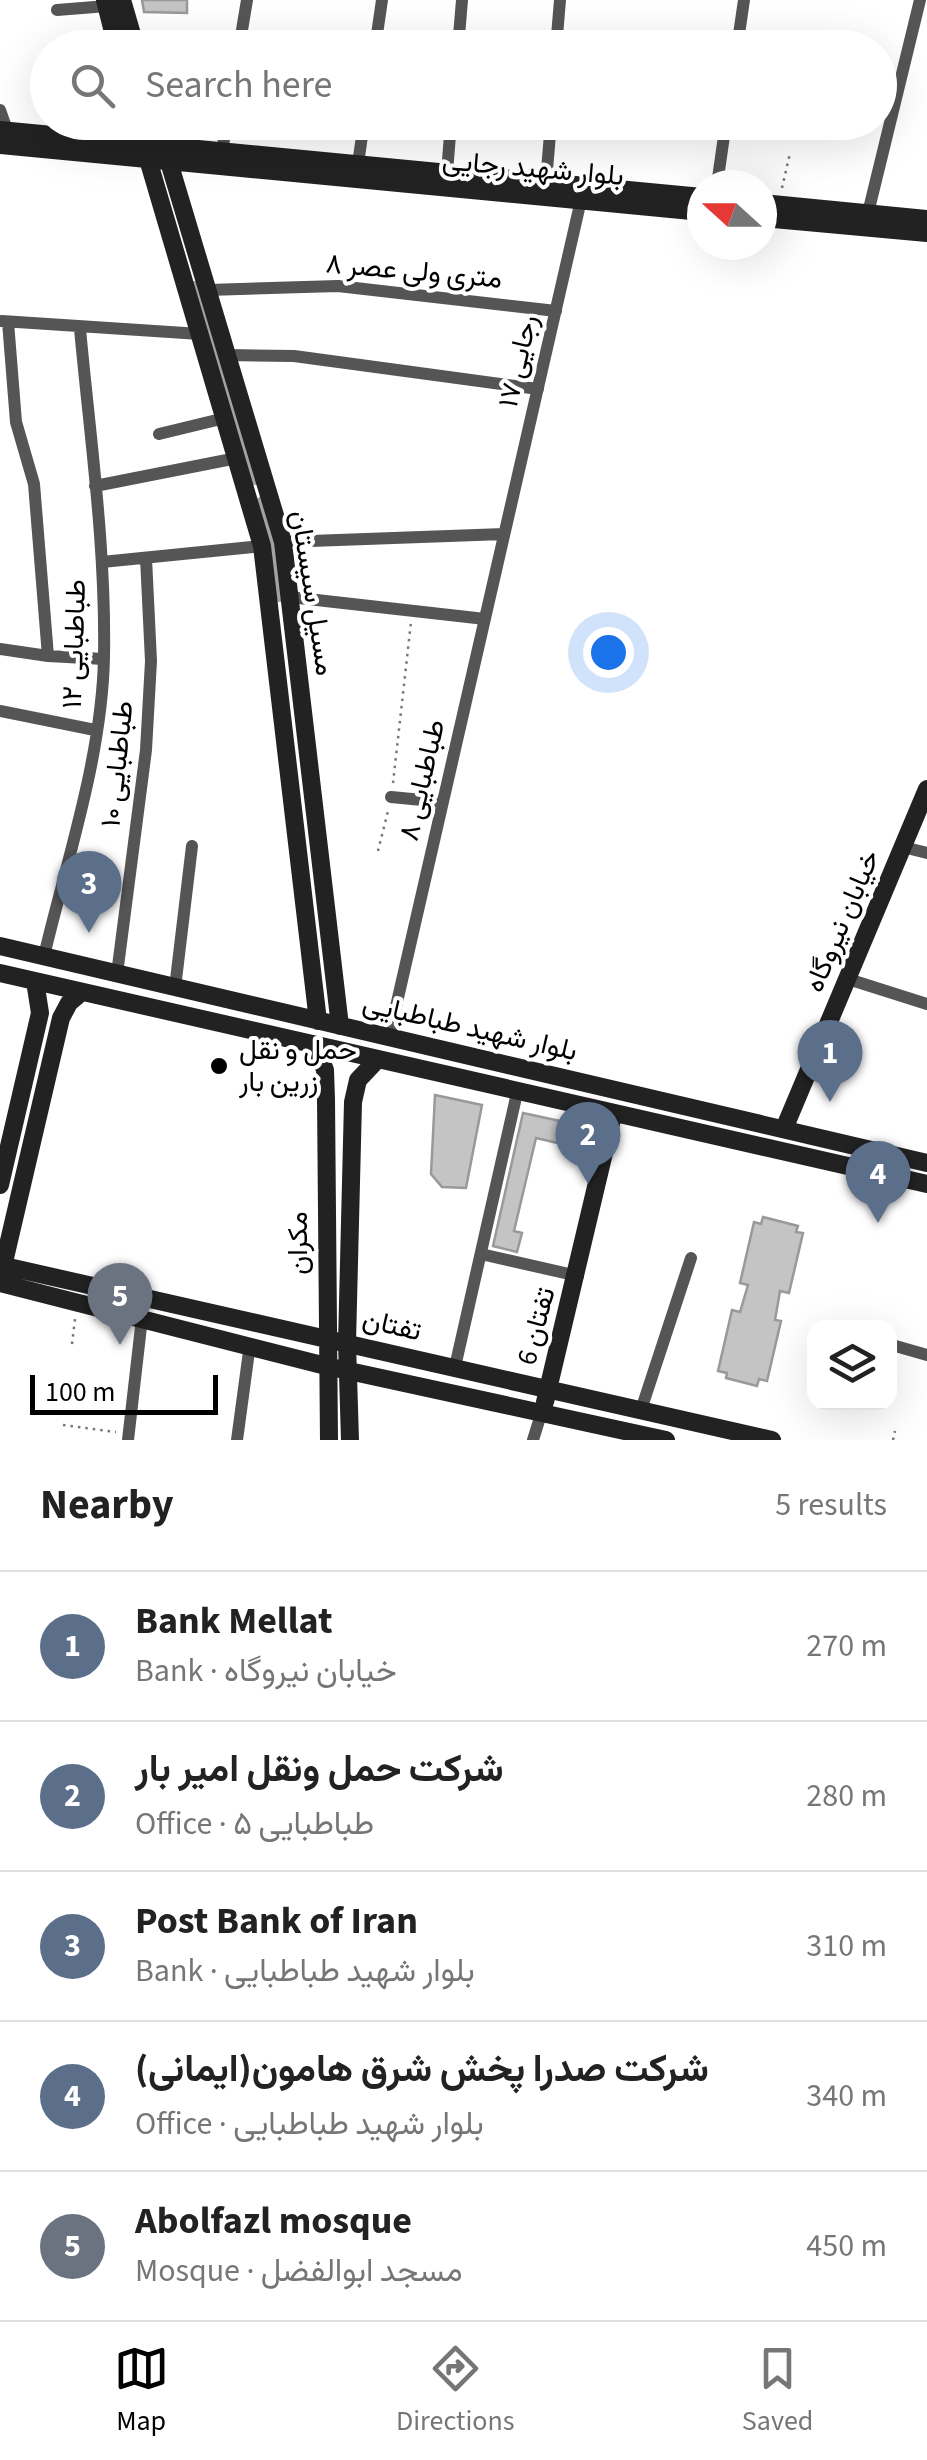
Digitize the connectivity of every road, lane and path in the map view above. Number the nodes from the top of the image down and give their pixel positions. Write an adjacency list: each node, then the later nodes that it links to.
1 (382, 0): 11 (street)
2 (462, 0): 12 (street)
3 (560, 0): 13 (street)
4 (744, 0): 14 (street)
5 (920, 0): 15 (street)
6 (247, 2): 10 (street)
7 (113, 6): 8 (street); 9 (street)
8 (58, 10)
9 (126, 30)
10 (242, 30)
11 (378, 30)
12 (460, 30)
13 (558, 30)
14 (740, 30)
15 (897, 94)
16 (0, 110): 17 (street)
17 (2, 135): 18 (street, بلوار شهید رجایی)
18 (30, 138)
19 (46, 140): 28 (street, بلوار شهید رجایی)
20 (141, 140): 28 (street, مسیل سیستان)
21 (163, 140): 30 (street, مسیل سیستان)
22 (224, 140): 29 (street)
23 (361, 140): 32 (street)
24 (450, 140): 34 (street)
25 (549, 140): 35 (street)
26 (724, 140): 33 (street)
27 (886, 140): 41 (street)
28 (144, 151): 30 (street, بلوار شهید رجایی); 49 (street, مسیل سیستان)
29 (222, 151): 30 (street, بلوار شهید رجایی); 32 (street, بلوار شهید رجایی)
30 (166, 153): 38 (street, بلوار شهید رجایی); 45 (street, مسیل سیستان)
31 (790, 153): 36 (path)
32 (358, 164): 34 (street, بلوار شهید رجایی)
33 (720, 170)
34 (447, 172): 35 (street, بلوار شهید رجایی)
35 (546, 182): 37 (street, بلوار شهید رجایی)
36 (777, 186)
37 (687, 196)
38 (581, 200): 40 (street, بلوار شهید رجایی); 46 (street, رجایی ۱۷)
39 (777, 205): 41 (street)
40 (687, 211)
41 (868, 213): 42 (street)
42 (927, 218)
43 (777, 219): 44 (street)
44 (927, 234)
45 (208, 290): 46 (street, ۸ متری ولی عصر); 50 (street, مسیل سیستان)
46 (556, 311): 51 (street, رجایی ۱۷)
47 (4, 321): 48 (street); 65 (street)
48 (80, 329): 49 (street); 55 (street, طباطبایی ۱۲)
49 (200, 334): 52 (street, مسیل سیستان)
50 (228, 355): 51 (street); 57 (street, مسیل سیستان)
51 (538, 389): 56 (street, رجایی ۱۷)
52 (224, 418): 53 (street); 54 (street, مسیل سیستان)
53 (159, 434)
54 (236, 458): 55 (street); 58 (street, مسیل سیستان)
55 (95, 486): 60 (street, طباطبایی ۱۲)
56 (504, 534): 57 (street); 63 (street, طباطبایی ۸)
57 (282, 542): 61 (street, مسیل سیستان)
58 (262, 546): 59 (street); 88 (street, مسیل سیستان)
59 (146, 558): 60 (street); 79 (street, طباطبایی ۱۰)
60 (102, 562): 66 (street, طباطبایی ۱۲)
61 (290, 597): 62 (street); 89 (street, مسیل سیستان)
62 (412, 611): 63 (street); 70 (path)
63 (485, 619): 71 (street, طباطبایی ۸)
64 (0, 649): 65 (street)
65 (48, 656): 66 (street)
66 (104, 660): 68 (street, طباطبایی ۱۲)
67 (0, 711): 68 (street)
68 (95, 730): 77 (street, طباطبایی ۱۲)
69 (927, 789): 73 (street, خیابان نیروگاه)
70 (391, 797): 71 (street); 74 (path)
71 (443, 802): 90 (street, طباطبایی ۸)
72 (192, 846): 82 (street)
73 (902, 847): 75 (street); 80 (street, خیابان نیروگاه)
74 (378, 851)
75 (927, 853)
76 (0, 946): 77 (street, بلوار شهید طباطبایی)
77 (44, 956): 79 (street, بلوار شهید طباطبایی)
78 (0, 973): 81 (street, بلوار شهید طباطبایی)
79 (117, 974): 82 (street, بلوار شهید طباطبایی)
80 (848, 979): 84 (street); 97 (street, خیابان نیروگاه)
81 (35, 981): 83 (street, بلوار شهید طباطبایی); 86 (street)
82 (174, 988): 85 (street); 88 (street, بلوار شهید طباطبایی)
83 (82, 992): 85 (street, بلوار شهید طباطبایی); 87 (street)
84 (927, 1004)
85 (171, 1013): 91 (street, بلوار شهید طباطبایی)
86 (40, 1014): 87 (street); 100 (street)
87 (61, 1018): 103 (street)
88 (318, 1021): 89 (street, بلوار شهید طباطبایی)
89 (340, 1026): 90 (street, بلوار شهید طباطبایی)
90 (389, 1037): 97 (street, بلوار شهید طباطبایی)
91 (316, 1047): 92 (street, بلوار شهید طباطبایی); 93 (street, مکران)
92 (376, 1061): 94 (street); 95 (street, بلوار شهید طباطبایی)
93 (326, 1079): 94 (street); 107 (street, مکران)
94 (358, 1080): 108 (street, مکران)
95 (518, 1093): 96 (street, بلوار شهید طباطبایی); 101 (street)
96 (613, 1116): 99 (street, بلوار شهید طباطبایی); 104 (street, تفتان 6)
97 (784, 1129): 98 (street, بلوار شهید طباطبایی)
98 (927, 1163)
99 (927, 1184)
100 (0, 1185)
101 (481, 1254): 104 (street); 114 (street)
102 (691, 1258): 117 (street)
103 (1, 1273): 105 (street, تفتان); 107 (street, تفتان)
104 (578, 1276): 116 (street, تفتان 6)
105 (77, 1302): 106 (street, تفتان); 109 (path)
106 (142, 1318): 110 (street, تفتان); 121 (street)
107 (325, 1337): 108 (street, تفتان); 113 (street, مکران)
108 (347, 1343): 114 (street, تفتان); 115 (street, مکران)
109 (72, 1344)
110 (250, 1344): 113 (street, تفتان); 122 (street)
111 (897, 1346): 112 (street)
112 (927, 1355)
113 (326, 1366): 115 (street, تفتان); 123 (street, مکران)
114 (456, 1367): 116 (street, تفتان)
115 (348, 1371): 118 (street, تفتان); 124 (street, مکران)
116 (548, 1390): 117 (street, تفتان); 118 (street, تفتان 6)
117 (641, 1410): 127 (street, تفتان)
118 (542, 1411): 125 (street); 126 (street, تفتان)
119 (63, 1425): 121 (path)
120 (895, 1431): 128 (path)
121 (129, 1437)
122 (237, 1440)
123 (329, 1440)
124 (350, 1440)
125 (533, 1440)
126 (666, 1440)
127 (772, 1440)
128 (894, 1440)

